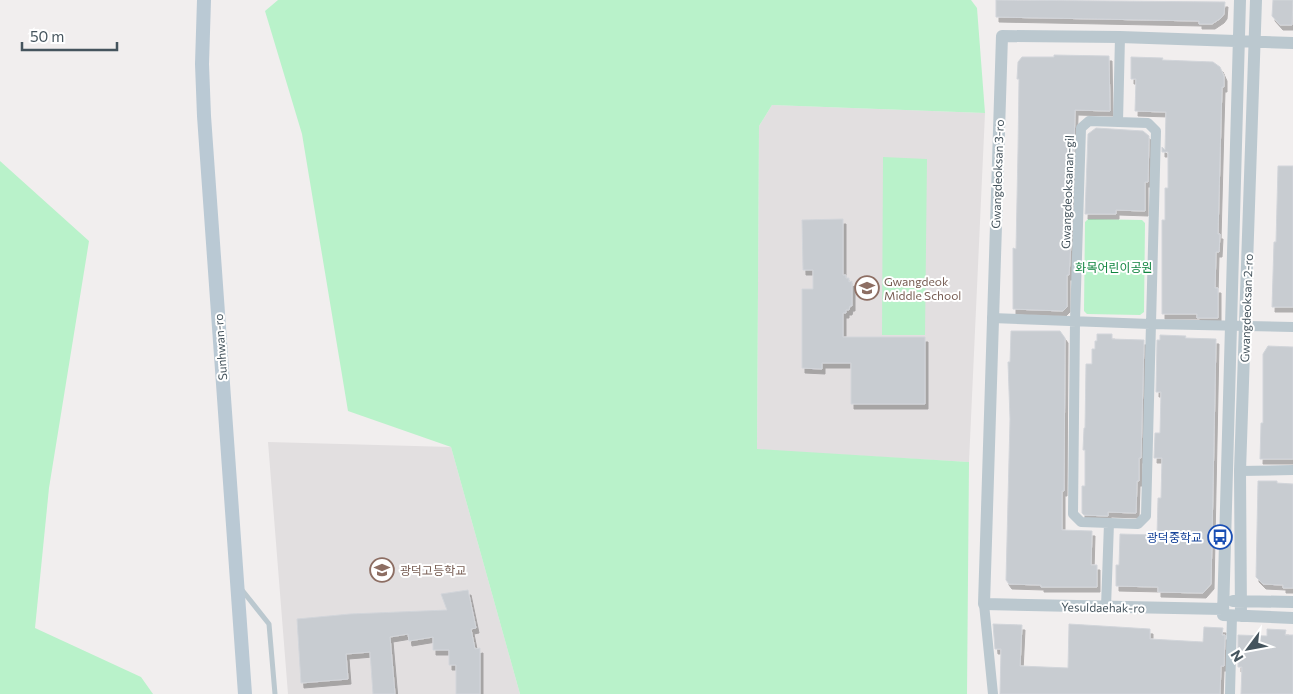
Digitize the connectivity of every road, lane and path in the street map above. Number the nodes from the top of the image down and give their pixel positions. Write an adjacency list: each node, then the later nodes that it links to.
1 (204, 0): 18 (main road, Sunhwan-ro)
2 (1240, 0): 5 (street, Gwangdeoksan 2-ro)
3 (1256, 0): 6 (street, Gwangdeoksan 2-ro)
4 (1120, 37): 5 (street, Gwangdeoksan 3-ro); 8 (street); 9 (street, Gwangdeoksan 3-ro)
5 (1239, 42): 6 (street, Gwangdeoksan 3-ro); 12 (street, Gwangdeoksan 2-ro)
6 (1254, 42): 7 (street, Gwangdeoksan 3-ro); 13 (street, Gwangdeoksan 2-ro)
7 (1293, 43)
8 (1118, 122): 10 (street, Gwangdeoksanan-gil); 11 (street, Gwangdeoksanan-gil)
9 (992, 318): 10 (street); 21 (street, Gwangdeoksan 3-ro)
10 (1075, 321): 11 (street); 17 (street, Gwangdeoksanan-gil)
11 (1150, 324): 12 (street); 17 (street, Gwangdeoksanan-gil)
12 (1232, 326): 13 (street); 23 (street, Gwangdeoksan 2-ro)
13 (1245, 326): 14 (street); 16 (street, Gwangdeoksan 2-ro)
14 (1293, 327)
15 (1293, 470): 16 (street)
16 (1240, 471): 19 (street, Gwangdeoksan 2-ro)
17 (1109, 523): 22 (street)
18 (237, 584): 25 (main road, Sunhwan-ro); 26 (lane)
19 (1240, 601): 20 (street); 23 (street, Gwangdeoksan 2-ro)
20 (1293, 602)
21 (984, 604): 22 (street, Yesuldaehak-ro); 27 (street)
22 (1106, 607): 23 (street, Yesuldaehak-ro)
23 (1229, 611): 24 (street, Yesuldaehak-ro); 28 (street)
24 (1293, 618)
25 (245, 694)
26 (275, 694)
27 (993, 694)
28 (1230, 694)

